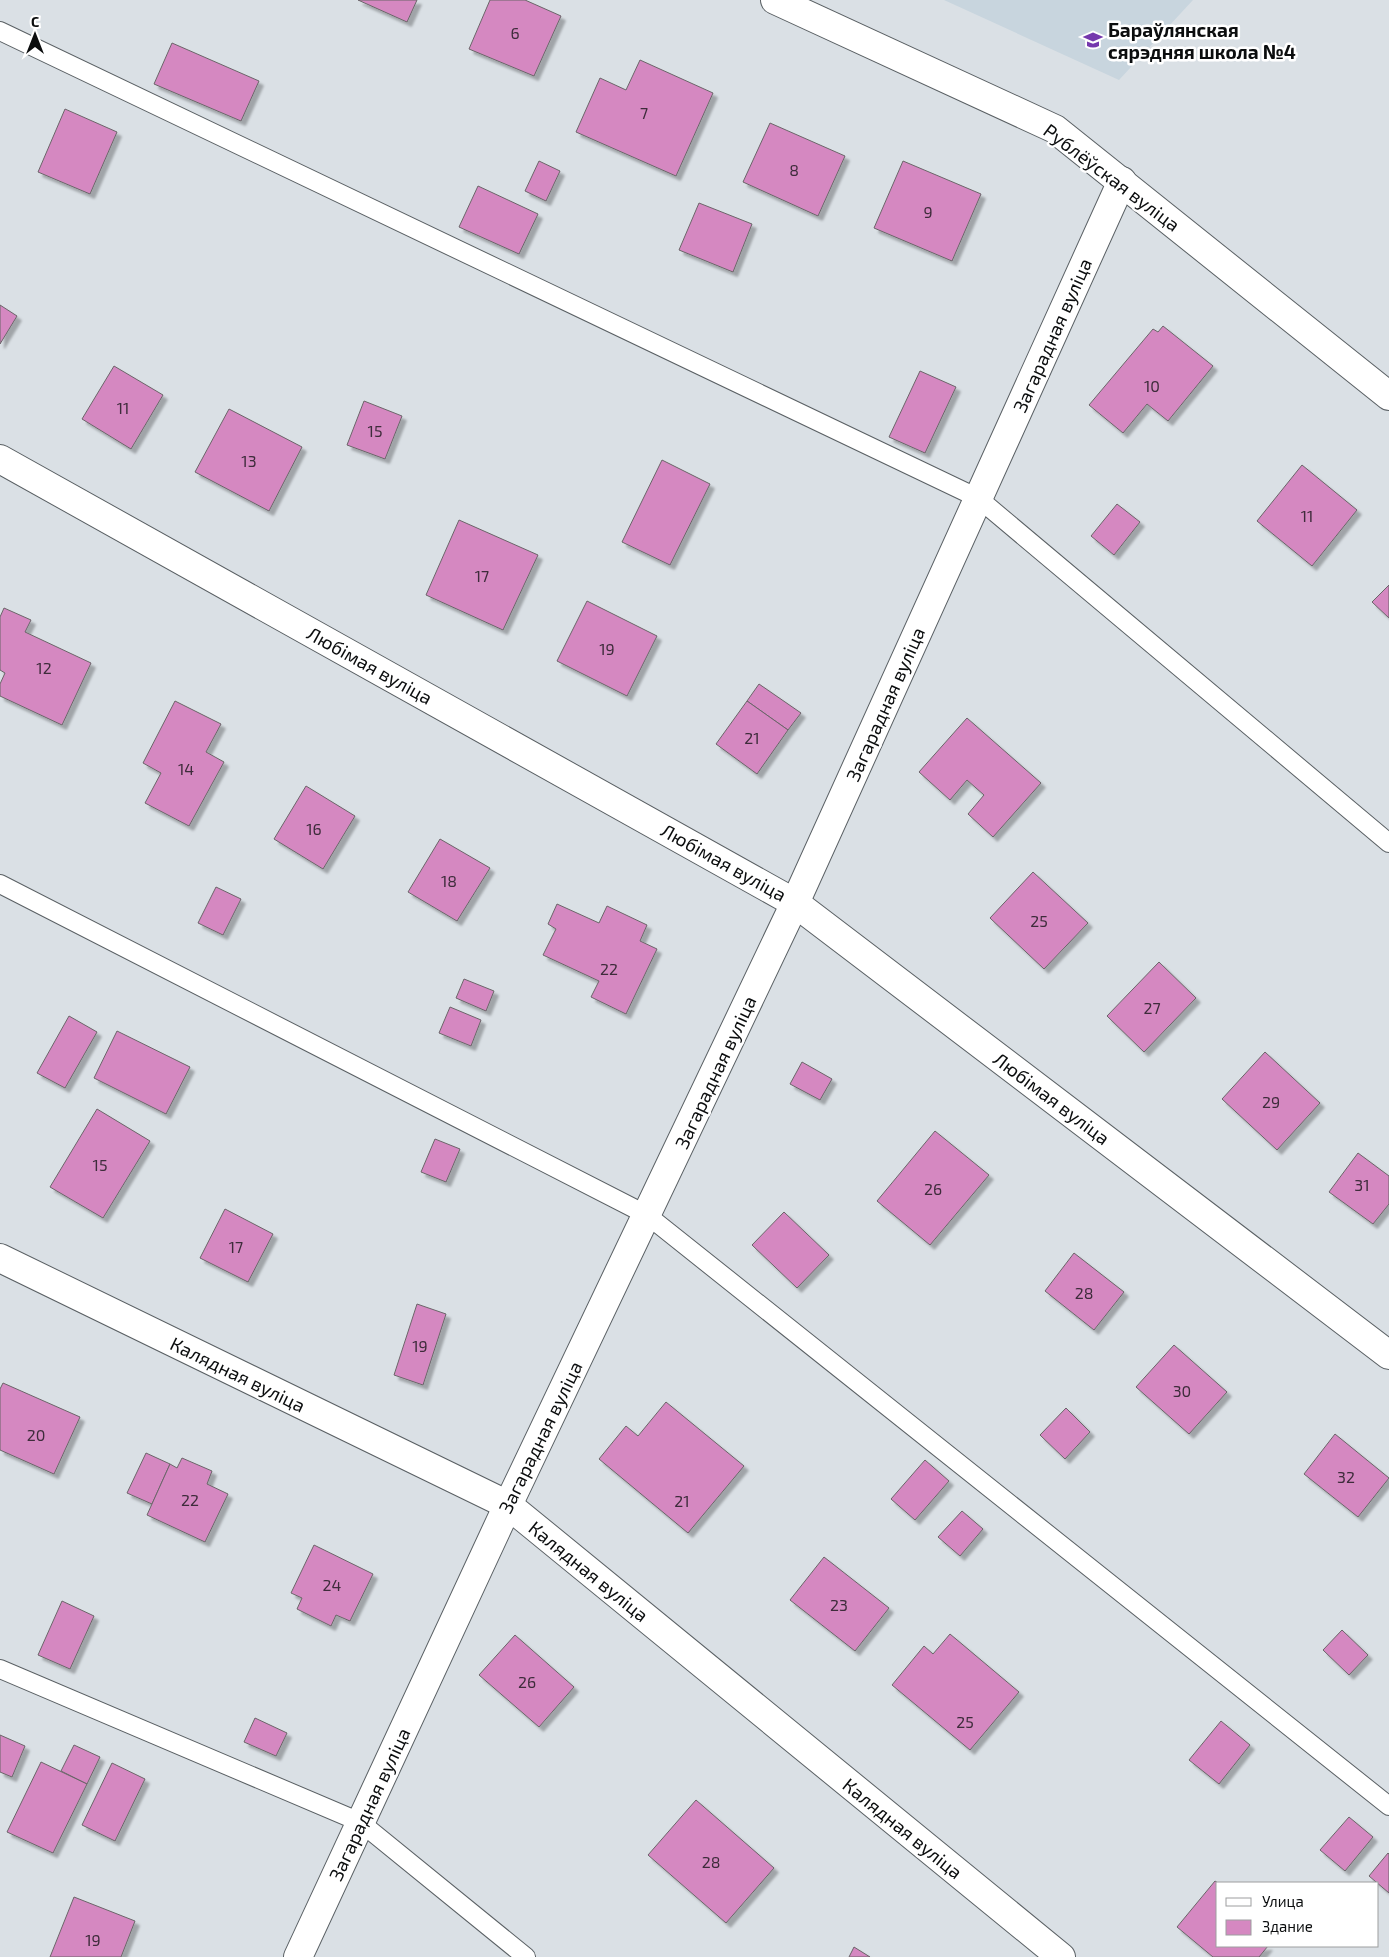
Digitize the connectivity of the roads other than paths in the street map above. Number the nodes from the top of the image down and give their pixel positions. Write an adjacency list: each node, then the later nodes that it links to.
1 (775, 0): 3 (street, Рублёўская вуліца)
2 (0, 31): 6 (lane)
3 (1122, 181): 4 (street, Рублёўская вуліца); 6 (street, Загарадная вуліца)
4 (1389, 396)
5 (0, 459): 9 (street, Любімая вуліца)
6 (978, 498): 7 (lane); 9 (street, Загарадная вуліца)
7 (1389, 843)
8 (0, 884): 10 (lane)
9 (796, 902): 10 (street, Загарадная вуліца); 12 (street, Любімая вуліца)
10 (647, 1215): 13 (street, Загарадная вуліца); 15 (lane)
11 (0, 1258): 13 (street, Калядная вуліца)
12 (1389, 1355)
13 (508, 1505): 16 (street, Загарадная вуліца); 19 (street, Калядная вуліца)
14 (0, 1669): 16 (lane)
15 (1389, 1806)
16 (360, 1822): 17 (street, Загарадная вуліца); 18 (lane)
17 (298, 1957)
18 (526, 1957)
19 (1061, 1957)

